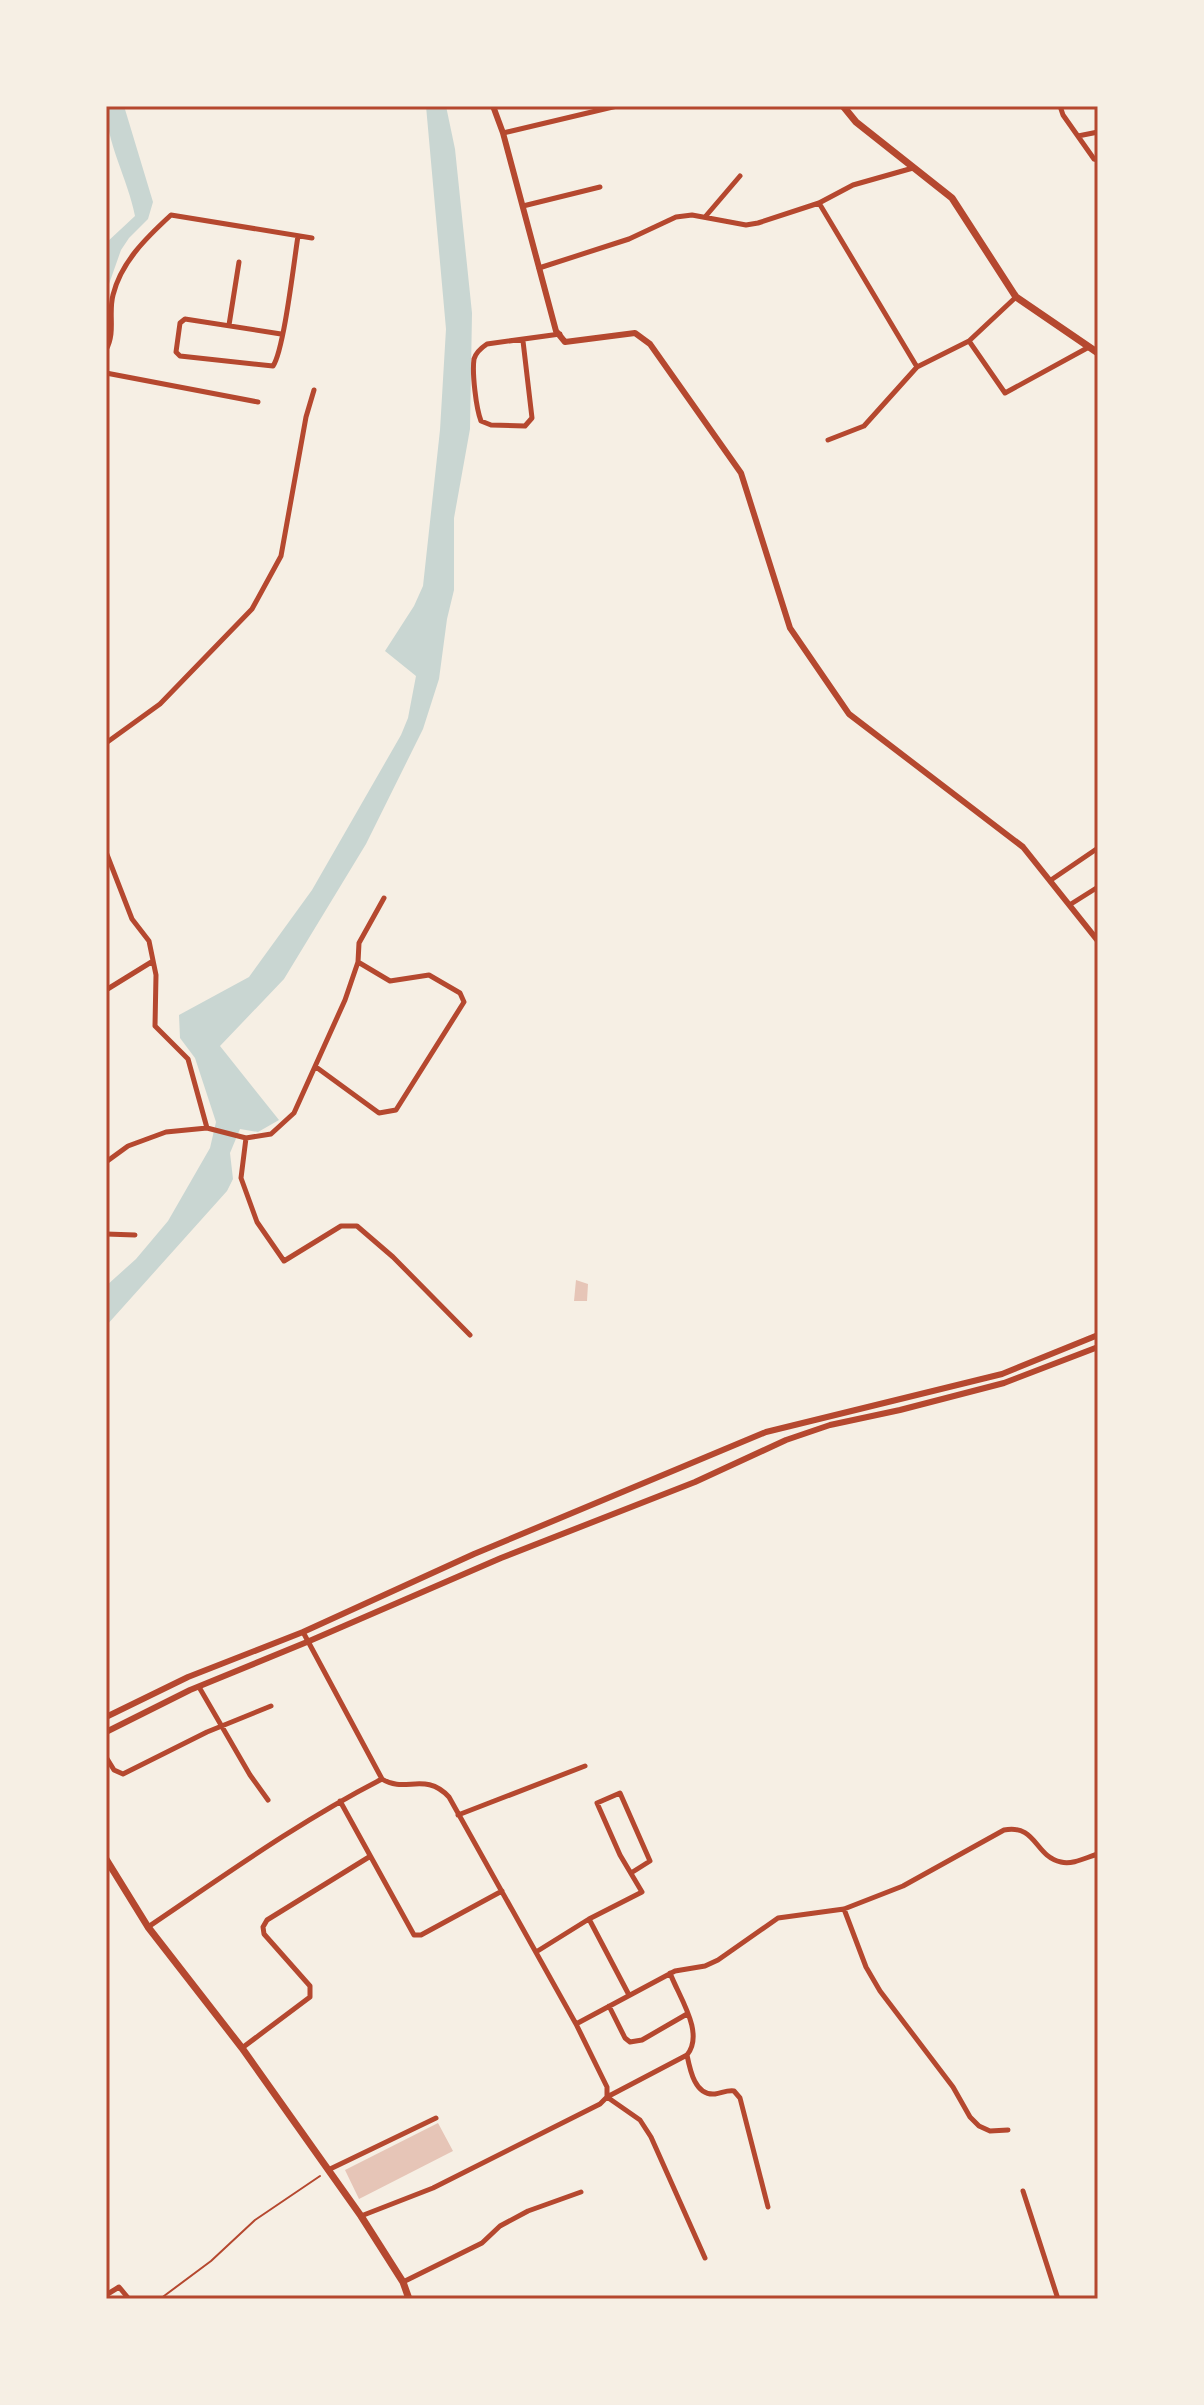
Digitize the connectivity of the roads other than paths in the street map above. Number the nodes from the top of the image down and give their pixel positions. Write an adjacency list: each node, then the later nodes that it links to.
1 (493, 106): 6 (street)
2 (617, 106): 6 (street)
3 (843, 106): 9 (main road)
4 (1060, 106): 7 (street)
5 (1098, 132): 7 (street)
6 (503, 133): 13 (street)
7 (1078, 136): 8 (street)
8 (1098, 160)
9 (914, 168): 12 (street); 19 (main road)
10 (740, 176): 14 (street)
11 (600, 187): 13 (street)
12 (819, 203): 14 (street); 28 (street)
13 (523, 206): 18 (street)
14 (705, 217): 18 (street)
15 (298, 236): 16 (street); 21 (street); 26 (street)
16 (312, 238)
17 (239, 262): 20 (street)
18 (539, 268): 22 (street)
19 (1016, 297): 24 (street); 25 (main road)
20 (229, 325): 21 (street); 21 (street)
21 (281, 334)
22 (560, 334): 23 (street); 37 (street)
23 (523, 341): 23 (street)
24 (969, 341): 25 (street); 28 (street)
25 (1090, 347): 27 (main road)
26 (106, 350)
27 (1098, 353)
28 (917, 367): 32 (street)
29 (106, 373): 31 (street)
30 (314, 390): 33 (street)
31 (258, 402)
32 (828, 440)
33 (106, 743)
34 (1098, 848): 37 (street)
35 (106, 852): 36 (street)
36 (108, 866): 42 (street)
37 (1051, 880): 40 (street)
38 (1098, 887): 40 (street)
39 (384, 898): 43 (street)
40 (1071, 904): 41 (street)
41 (1098, 941)
42 (153, 961): 44 (street); 46 (street)
43 (358, 962): 45 (street); 45 (street)
44 (106, 990)
45 (316, 1067): 47 (street)
46 (207, 1128): 47 (street); 48 (street)
47 (246, 1138): 51 (street)
48 (106, 1162)
49 (106, 1234): 50 (street)
50 (135, 1235)
51 (470, 1335)
52 (1098, 1335): 54 (street)
53 (1098, 1347): 55 (street)
54 (303, 1632): 55 (street); 58 (street)
55 (307, 1642): 56 (street); 63 (street)
56 (199, 1687): 59 (street); 60 (street)
57 (271, 1706): 59 (street)
58 (106, 1717)
59 (221, 1726): 61 (street); 64 (street)
60 (106, 1732)
61 (106, 1757)
62 (585, 1766): 66 (street)
63 (382, 1779): 65 (street); 66 (street)
64 (268, 1800)
65 (340, 1801): 68 (street); 74 (street)
66 (458, 1815): 71 (street)
67 (1098, 1854): 72 (street)
68 (369, 1857): 71 (street); 81 (street)
69 (106, 1859): 74 (main road)
70 (631, 1873): 70 (street); 73 (street)
71 (502, 1891): 75 (street)
72 (844, 1909): 76 (street); 85 (street)
73 (589, 1919): 75 (street); 77 (street)
74 (148, 1927): 81 (main road)
75 (536, 1952): 80 (street)
76 (670, 1973): 77 (street); 79 (street)
77 (629, 1995): 78 (street)
78 (609, 2006): 79 (street); 80 (street)
79 (687, 2014): 82 (street)
80 (576, 2024): 83 (street)
81 (242, 2048): 86 (main road)
82 (687, 2055): 83 (street); 89 (street)
83 (607, 2097): 90 (street); 91 (street)
84 (436, 2118): 86 (street)
85 (1008, 2130)
86 (328, 2170): 90 (main road)
87 (1023, 2191): 96 (street)
88 (581, 2192): 92 (street)
89 (768, 2207)
90 (361, 2216): 92 (main road)
91 (705, 2258)
92 (403, 2282): 95 (main road)
93 (106, 2295): 94 (street)
94 (129, 2299)
95 (409, 2299)
96 (1058, 2299)

